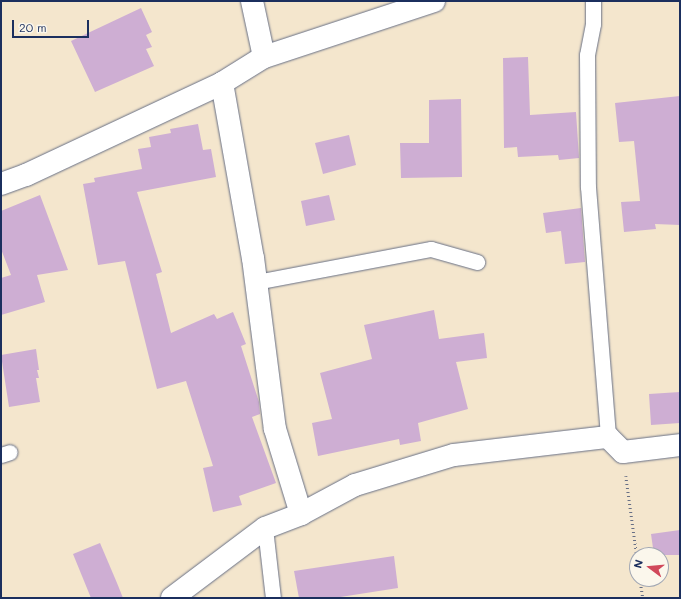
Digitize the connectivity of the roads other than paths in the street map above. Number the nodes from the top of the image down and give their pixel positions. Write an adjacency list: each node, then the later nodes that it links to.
1 (252, 1): 4 (street)
2 (434, 1): 4 (street)
3 (593, 1): 9 (lane)
4 (264, 58): 5 (street)
5 (222, 83): 6 (street); 8 (street)
6 (1, 184)
7 (477, 262): 8 (lane)
8 (256, 282): 11 (street)
9 (616, 444): 10 (street); 11 (street)
10 (680, 445)
11 (301, 514): 12 (street)
12 (265, 528): 13 (street); 14 (lane)
13 (172, 598)
14 (273, 598)

